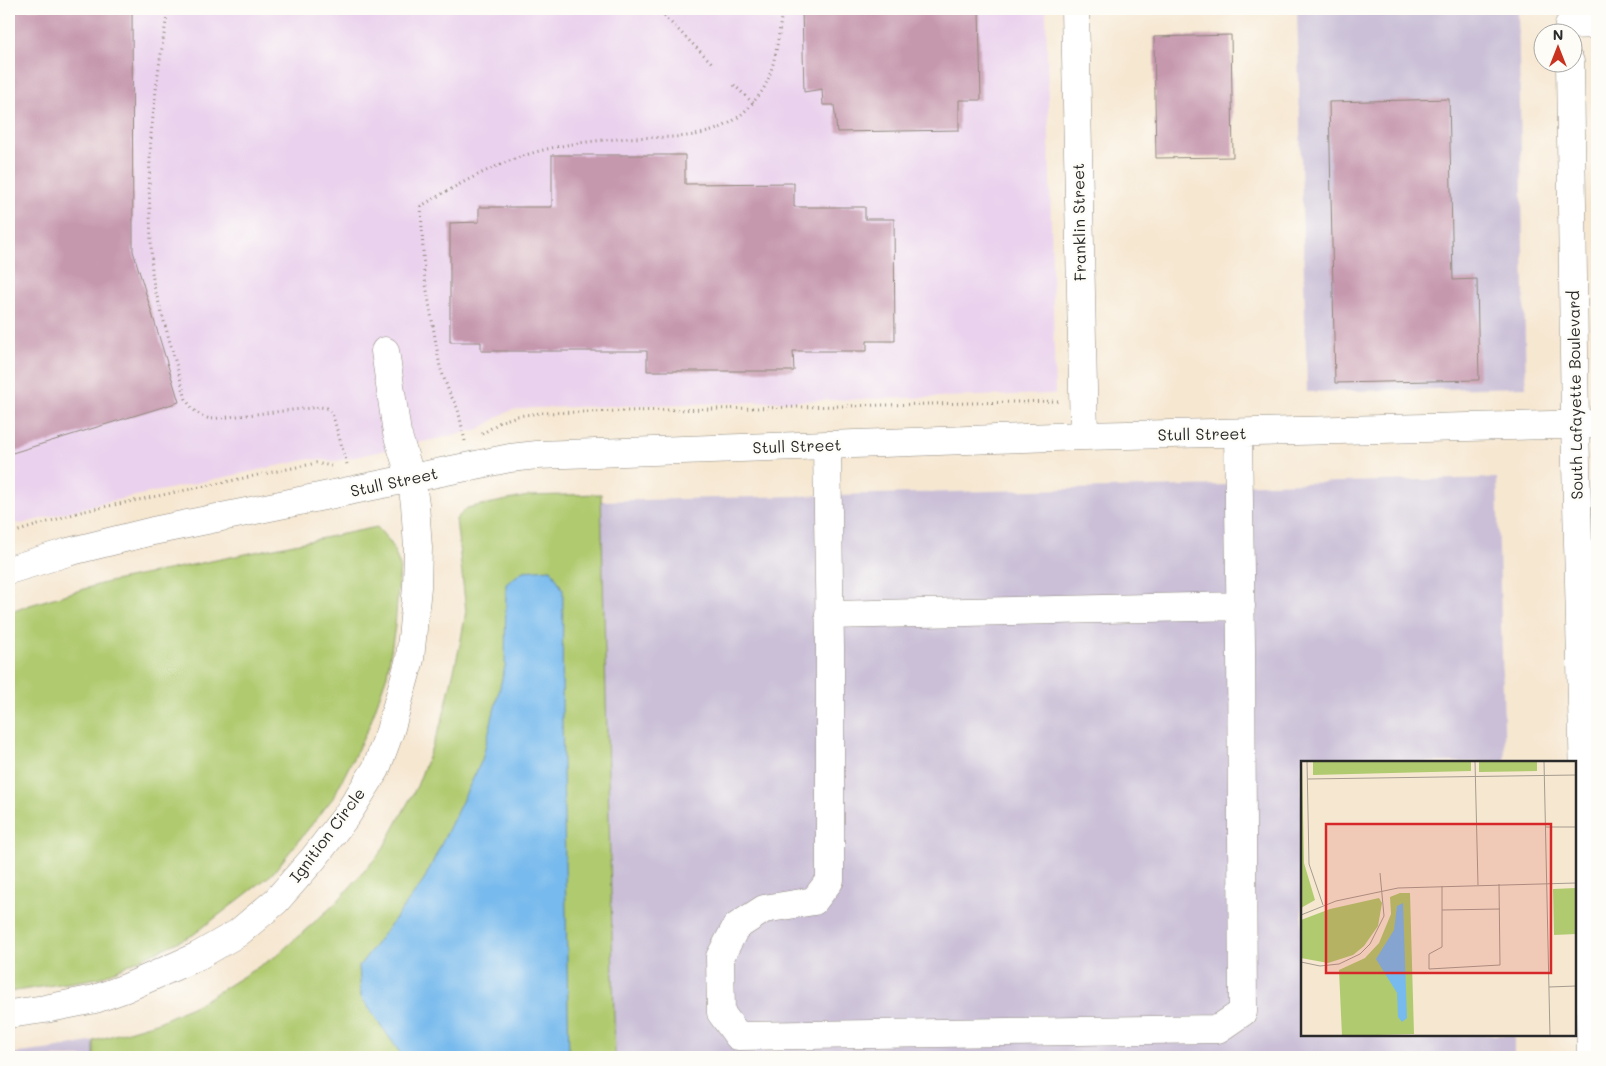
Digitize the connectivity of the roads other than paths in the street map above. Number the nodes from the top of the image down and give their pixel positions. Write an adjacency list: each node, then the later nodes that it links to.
1 (1075, 9): 8 (street, Franklin Street)
2 (1584, 23): 3 (street)
3 (1597, 24)
4 (1570, 72): 6 (street, South Lafayette Boulevard)
5 (386, 352): 10 (street, Ignition Circle)
6 (1586, 424): 7 (street, Stull Street); 15 (street, South Lafayette Boulevard)
7 (1238, 433): 8 (street, Stull Street); 12 (street)
8 (1084, 436): 9 (street, Stull Street)
9 (828, 444): 10 (street, Stull Street); 13 (street)
10 (411, 478): 11 (street, Stull Street); 14 (street, Ignition Circle)
11 (9, 570)
12 (1241, 606): 13 (street); 13 (street)
13 (830, 615)
14 (9, 1014)
15 (1591, 1057)

